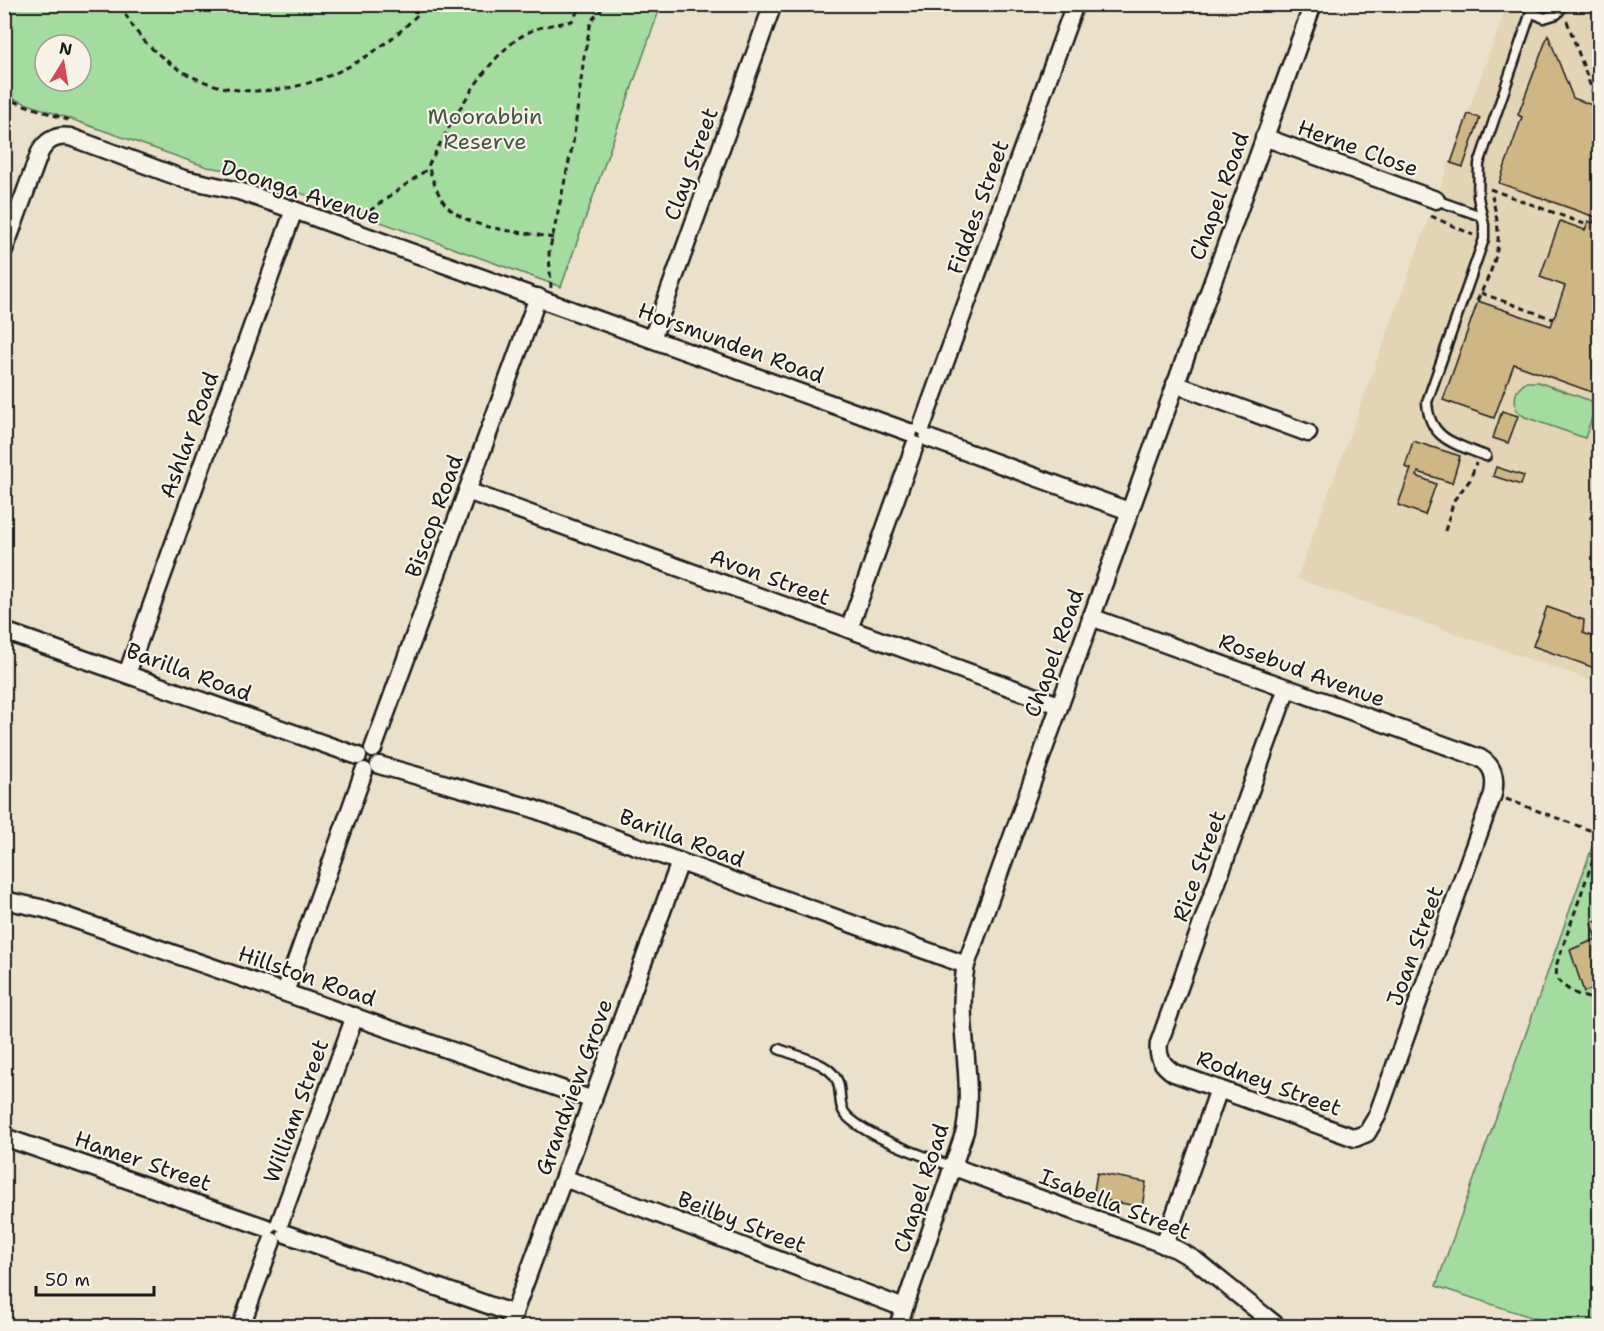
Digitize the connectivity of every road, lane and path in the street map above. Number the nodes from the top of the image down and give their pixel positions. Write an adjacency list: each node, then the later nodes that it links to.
1 (121, 4): 2 (path)
2 (427, 4)
3 (582, 4): 15 (path)
4 (606, 4): 23 (path)
5 (773, 4): 31 (street, Clay Street)
6 (1076, 4): 34 (street, Fiddes Street)
7 (1312, 4): 14 (street, Chapel Road)
8 (1564, 4): 9 (lane)
9 (1529, 8): 20 (lane)
10 (1568, 14): 12 (path)
11 (4, 99): 13 (path)
12 (1599, 102)
13 (78, 124)
14 (1264, 138): 18 (street, Herne Close); 32 (street, Chapel Road)
15 (429, 168): 21 (path); 23 (path)
16 (1490, 182): 17 (path)
17 (1490, 189): 22 (path); 25 (path)
18 (1433, 208): 20 (lane); 24 (path)
19 (294, 210): 26 (street, Doonga Avenue); 28 (street, Doonga Avenue); 44 (street, Ashlar Road)
20 (1481, 216): 24 (lane)
21 (360, 217)
22 (1587, 225)
23 (553, 238): 28 (path)
24 (1484, 239): 25 (path); 35 (lane)
25 (1499, 248): 27 (path)
26 (4, 250)
27 (1481, 293): 29 (path); 30 (path)
28 (543, 299): 31 (street, Horsmunden Road); 36 (street, Biscop Road)
29 (1473, 311)
30 (1553, 319)
31 (652, 339): 34 (street, Horsmunden Road)
32 (1175, 384): 33 (street); 38 (street, Chapel Road)
33 (1308, 433)
34 (919, 435): 38 (street, Horsmunden Road); 42 (street, Fiddes Street)
35 (1483, 454): 40 (path)
36 (467, 492): 42 (street, Avon Street); 47 (street, Biscop Road)
37 (1599, 502): 39 (path)
38 (1129, 511): 41 (street, Chapel Road)
39 (1590, 519)
40 (1445, 531)
41 (1091, 617): 45 (street, Rosebud Avenue); 46 (street, Chapel Road)
42 (849, 629): 46 (street, Avon Street)
43 (4, 631): 44 (street, Barilla Road)
44 (128, 674): 47 (street, Barilla Road)
45 (1287, 688): 48 (street, Rosebud Avenue); 59 (street, Rice Street)
46 (1059, 705): 54 (street, Chapel Road)
47 (368, 760): 52 (street, Barilla Road); 55 (street, Biscop Road)
48 (1493, 772): 49 (street, Joan Street)
49 (1493, 794): 50 (path); 62 (street, Joan Street)
50 (1599, 834)
51 (1599, 840): 56 (path)
52 (680, 862): 54 (street, Barilla Road); 61 (street, Grandview Grove)
53 (4, 900): 55 (street, Hillston Road)
54 (966, 965): 64 (street, Chapel Road)
55 (285, 992): 57 (street, Hillston Road)
56 (1599, 1000)
57 (355, 1016): 61 (street, Hillston Road); 66 (street, William Street)
58 (779, 1050): 64 (lane)
59 (1160, 1060): 60 (street, Rodney Street)
60 (1219, 1089): 62 (street, Rodney Street); 67 (street)
61 (593, 1100): 65 (street, Grandview Grove)
62 (1367, 1133)
63 (4, 1137): 66 (street, Hamer Street)
64 (954, 1167): 67 (street, Isabella Street); 68 (street, Chapel Road)
65 (564, 1178): 68 (street, Beilby Street); 69 (street, Grandview Grove)
66 (276, 1231): 69 (street, Hamer Street); 70 (street, William Street)
67 (1164, 1245): 72 (street, Isabella Street)
68 (904, 1308): 71 (street, Chapel Road)
69 (511, 1320)
70 (241, 1326)
71 (898, 1326)
72 (1277, 1326)

